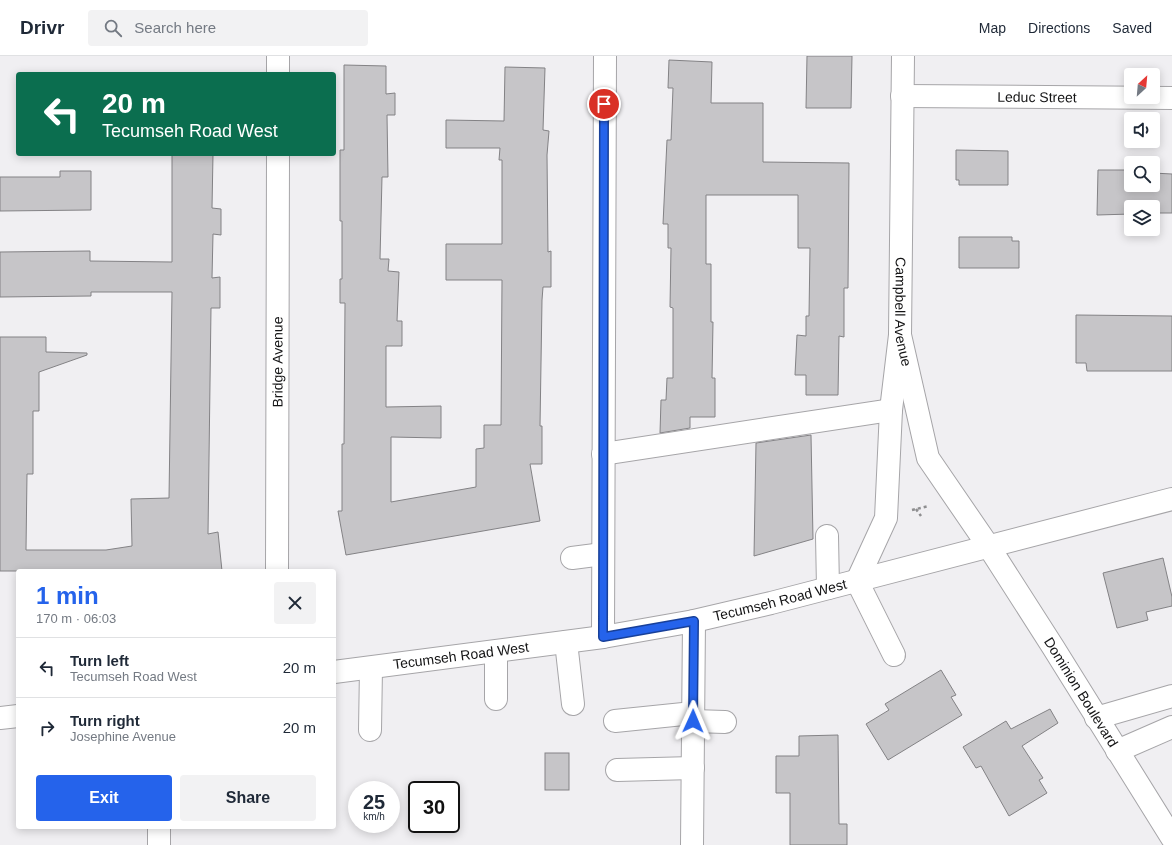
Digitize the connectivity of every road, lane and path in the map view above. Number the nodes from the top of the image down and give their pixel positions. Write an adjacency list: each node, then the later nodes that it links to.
1 (278, 56): 4 (street)
2 (605, 56): 10 (street)
3 (903, 56): 5 (street, Campbell Avenue)
4 (278, 72)
5 (902, 96): 6 (street, Leduc Street); 8 (street, Campbell Avenue)
6 (1172, 98)
7 (278, 156): 18 (street, Bridge Avenue)
8 (900, 335): 9 (street); 15 (street, Campbell Avenue)
9 (891, 410): 10 (street); 19 (street)
10 (603, 454): 16 (street)
11 (1172, 499): 15 (street, Tecumseh Road West)
12 (916, 509): 13 (path)
13 (921, 516)
14 (827, 536): 20 (street)
15 (989, 546): 19 (street, Tecumseh Road West); 34 (street, Dominion Boulevard)
16 (603, 554): 17 (street); 22 (street)
17 (572, 558)
18 (277, 569)
19 (857, 581): 20 (street, Tecumseh Road West); 25 (street)
20 (828, 588): 21 (street, Tecumseh Road West)
21 (694, 621): 22 (street, Tecumseh Road West); 32 (street)
22 (603, 637): 23 (street, Tecumseh Road West)
23 (566, 642): 24 (street, Tecumseh Road West); 30 (street)
24 (496, 652): 26 (street, Tecumseh Road West); 29 (street)
25 (894, 655)
26 (371, 668): 27 (street, Tecumseh Road West); 38 (street)
27 (336, 672)
28 (1172, 696): 34 (street)
29 (496, 700)
30 (573, 704)
31 (16, 716): 33 (street)
32 (693, 717): 35 (street); 36 (street); 40 (street)
33 (0, 718)
34 (1096, 718): 39 (street, Dominion Boulevard)
35 (615, 721)
36 (725, 722)
37 (1172, 727): 39 (street)
38 (370, 730)
39 (1117, 752): 43 (street, Dominion Boulevard)
40 (693, 768): 41 (street); 45 (street)
41 (617, 770)
42 (159, 829): 44 (street)
43 (1172, 838)
44 (158, 845)
45 (692, 845)

